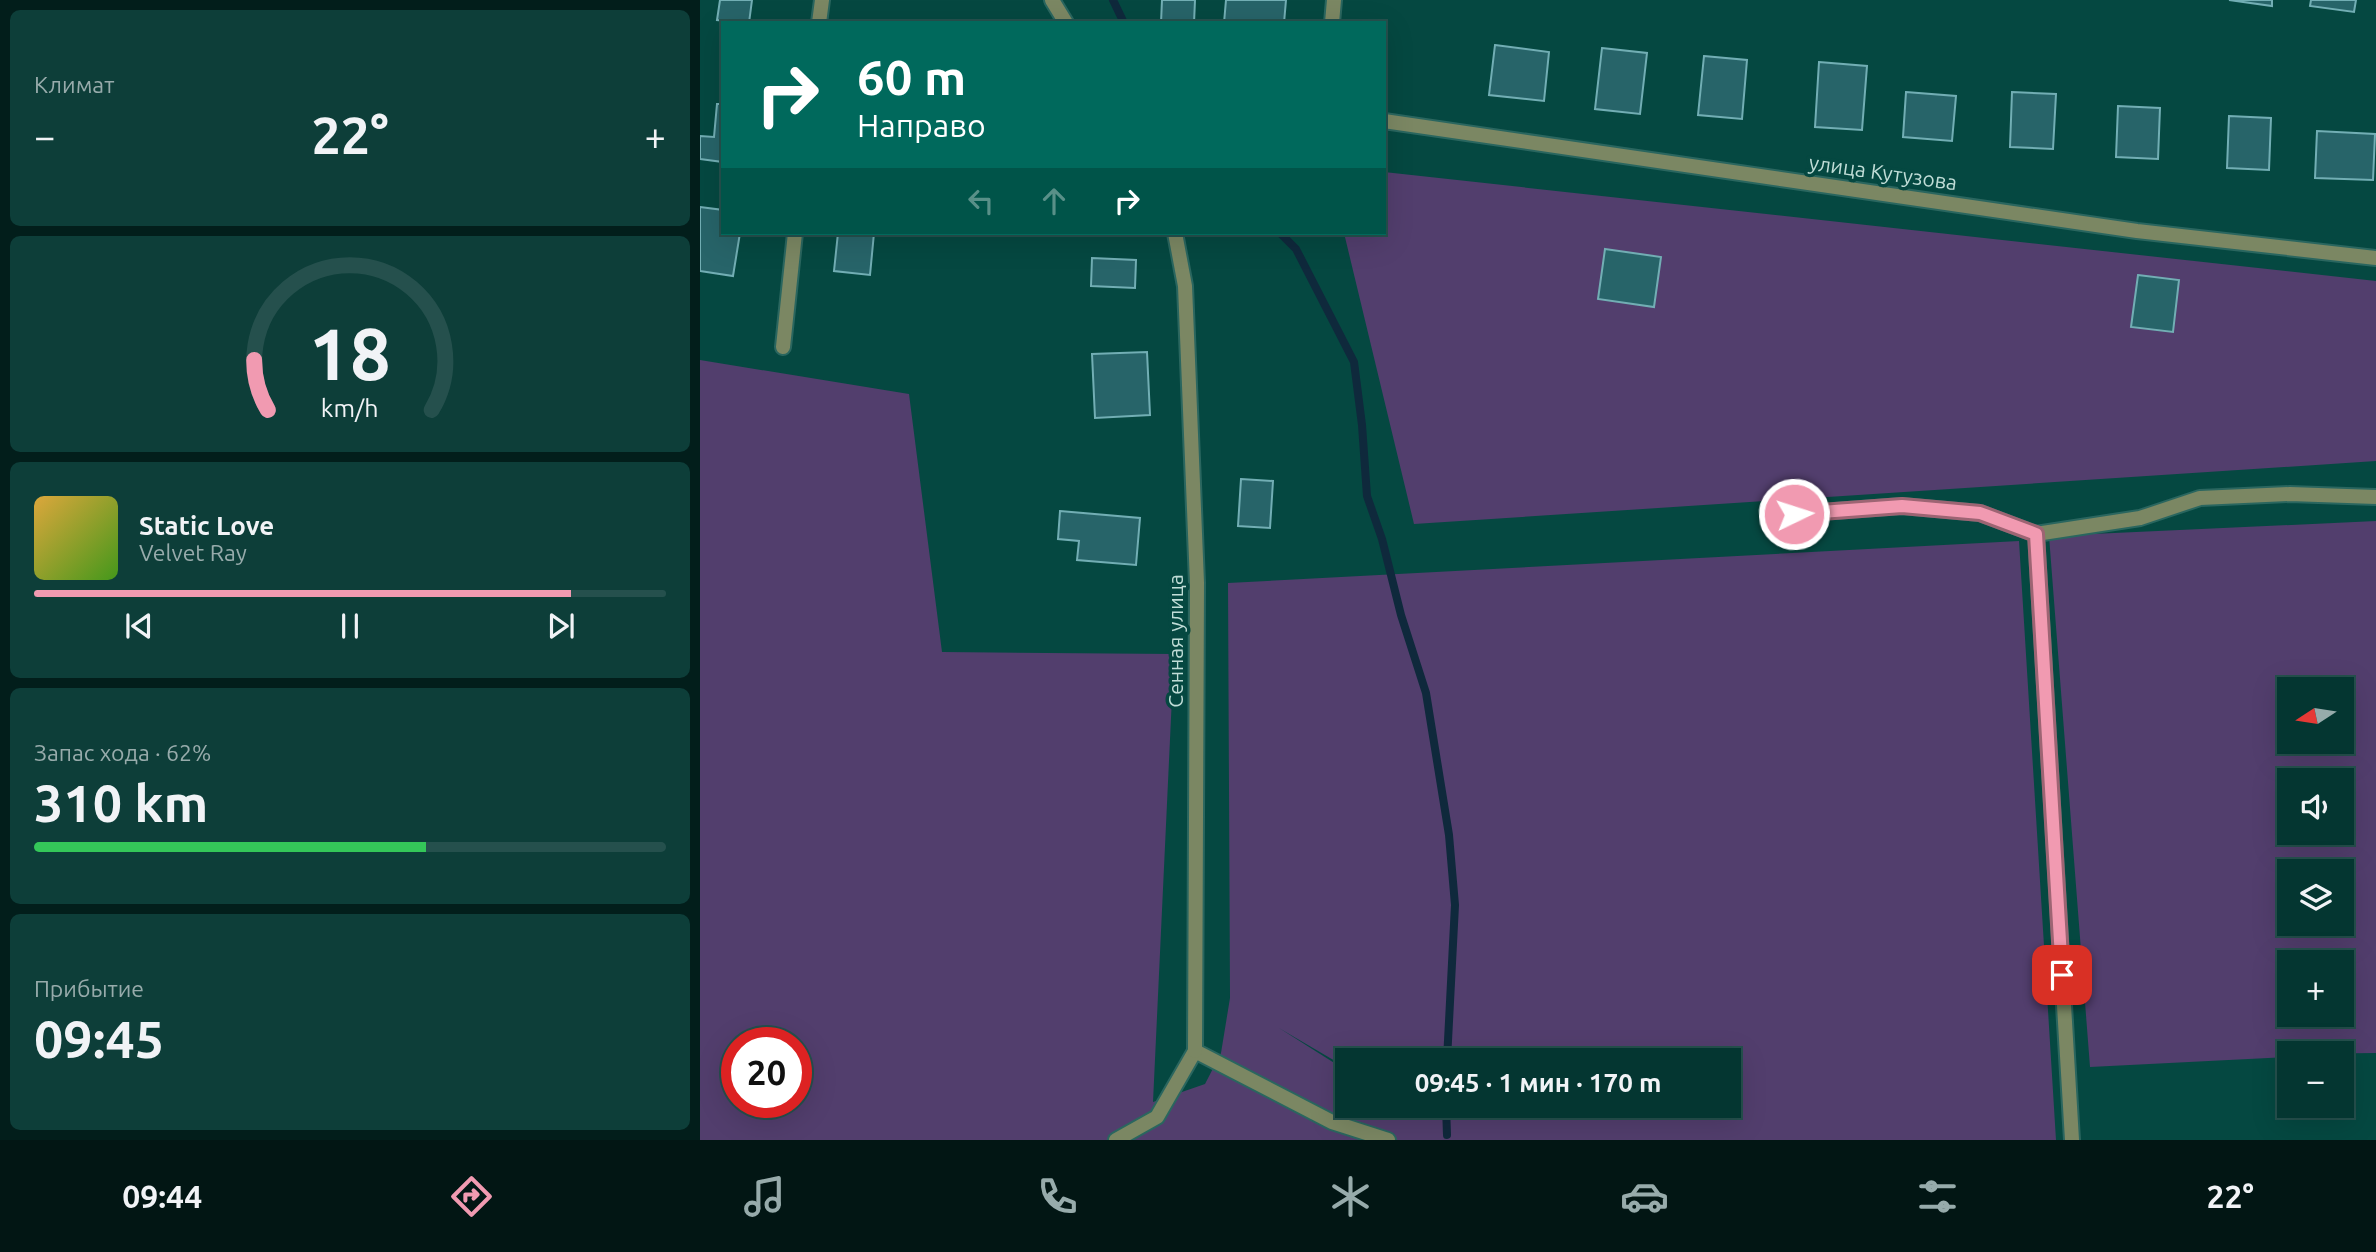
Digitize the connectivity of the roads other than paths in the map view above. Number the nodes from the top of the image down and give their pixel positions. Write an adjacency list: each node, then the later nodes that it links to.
1 (822, 0): 4 (street)
2 (1052, 0): 5 (street)
3 (1334, 0): 6 (street)
4 (819, 21)
5 (1065, 21)
6 (1332, 21)
7 (1386, 121): 10 (street, улица Кутузова)
8 (796, 235): 11 (street)
9 (1175, 235): 15 (street, Сенная улица)
10 (2376, 258)
11 (783, 347)
12 (2376, 497): 14 (street)
13 (1794, 514): 14 (street)
14 (2036, 534): 18 (street)
15 (1195, 1051): 16 (street); 17 (street)
16 (1116, 1140)
17 (1388, 1140)
18 (2072, 1140)

